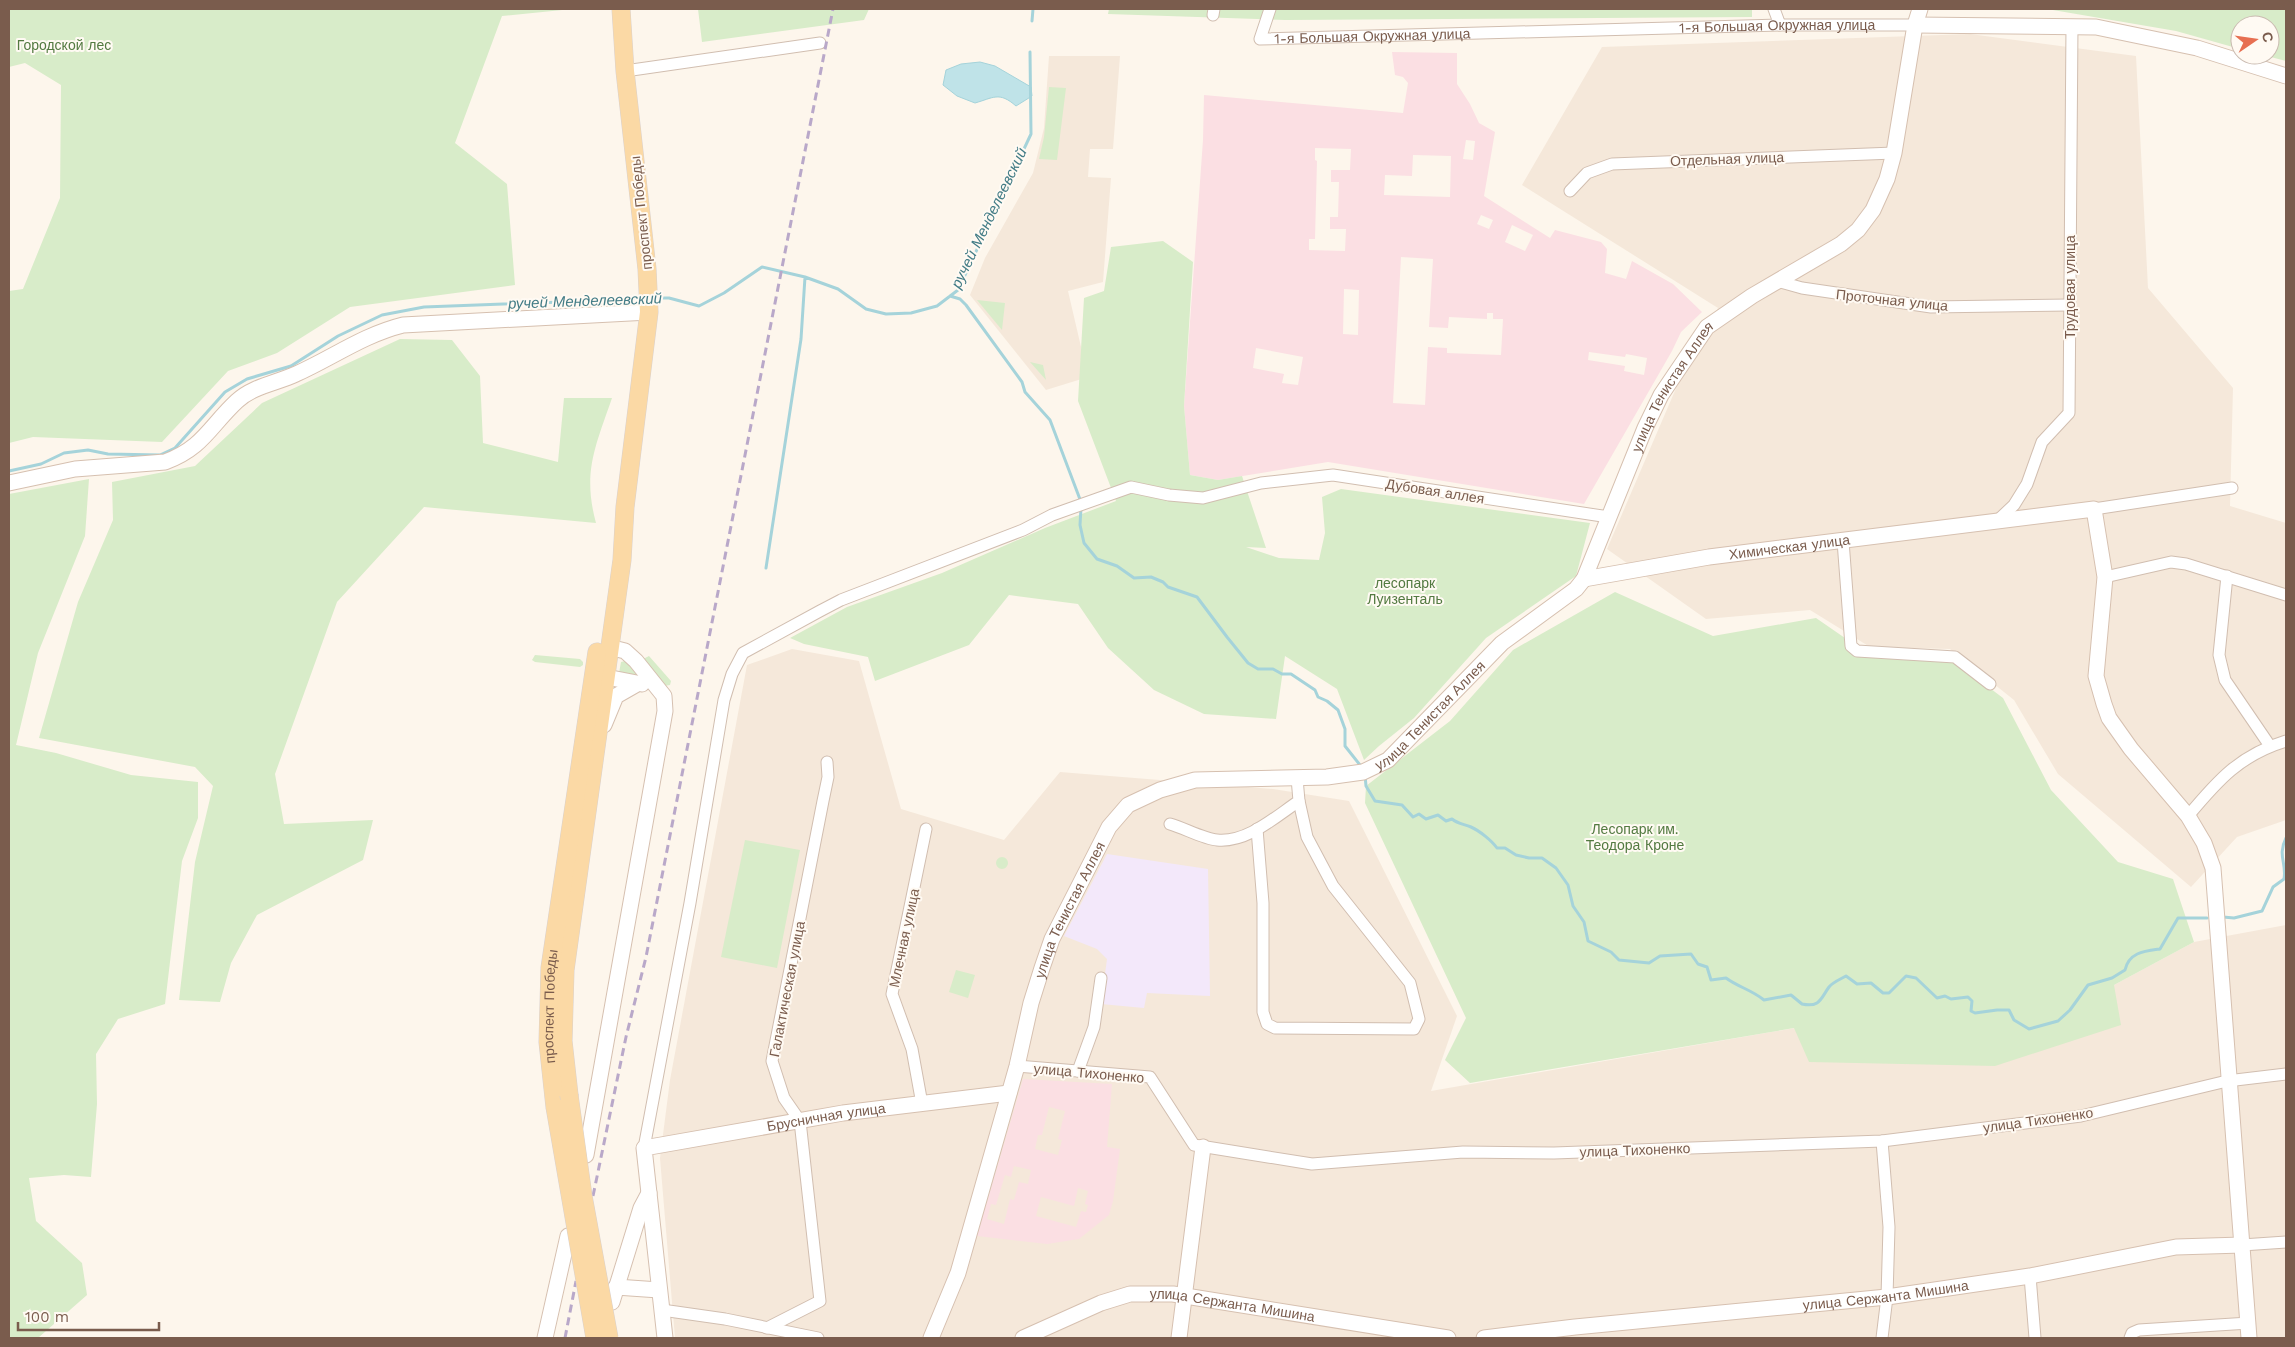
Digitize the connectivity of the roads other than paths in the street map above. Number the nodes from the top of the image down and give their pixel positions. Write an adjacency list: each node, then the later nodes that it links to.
1 (621, 9): 9 (main road, проспект Победы)
2 (1270, 9): 5 (street, 1-я Большая Окружная улица)
3 (1774, 9): 5 (street)
4 (1920, 9): 6 (street, улица Тенистая Аллея)
5 (1780, 25): 6 (street, 1-я Большая Окружная улица)
6 (1915, 25): 7 (street, 1-я Большая Окружная улица); 11 (street, улица Тенистая Аллея)
7 (2072, 26): 10 (street, 1-я Большая Окружная улица); 14 (street, Трудовая улица)
8 (820, 43): 9 (street)
9 (625, 71): 15 (main road, проспект Победы)
10 (2286, 76)
11 (1894, 153): 12 (street, Отдельная улица); 13 (street, улица Тенистая Аллея)
12 (1570, 191)
13 (1777, 280): 14 (street, Проточная улица); 20 (street, улица Тенистая Аллея)
14 (2069, 305): 21 (street, Трудовая улица)
15 (649, 312): 16 (street); 18 (main road, проспект Победы)
16 (9, 483)
17 (2232, 488): 19 (street)
18 (625, 507): 27 (main road, проспект Победы); 28 (main road, проспект Победы)
19 (2094, 509): 21 (street, Химическая улица); 24 (street)
20 (1609, 517): 25 (street, улица Тенистая Аллея); 52 (street, Дубовая аллея)
21 (1996, 522): 22 (street, Химическая улица)
22 (1843, 541): 25 (street, Химическая улица); 30 (street)
23 (2226, 576): 24 (street); 26 (street); 34 (street)
24 (2105, 577): 38 (street)
25 (1584, 579): 36 (street, улица Тенистая Аллея)
26 (2286, 595)
27 (609, 647): 28 (main road, проспект Победы); 31 (street)
28 (599, 675): 29 (street); 32 (main road, проспект Победы); 69 (main road, проспект Победы, bridge)
29 (637, 684): 31 (street); 32 (street)
30 (1990, 684)
31 (658, 687): 53 (street)
32 (597, 734): 70 (main road, проспект Победы, bridge)
33 (2286, 741): 34 (street)
34 (2270, 746): 38 (street)
35 (827, 762): 49 (street, Галактическая улица)
36 (1297, 778): 37 (street); 43 (street, улица Тенистая Аллея)
37 (1298, 801): 41 (street); 41 (street)
38 (2188, 816): 46 (street)
39 (1170, 824): 41 (street)
40 (926, 829): 48 (street, Млечная улица)
41 (1257, 829)
42 (1101, 978): 44 (street)
43 (1017, 1066): 44 (street, улица Тихоненко); 47 (street, улица Тенистая Аллея)
44 (1078, 1071): 51 (street, улица Тихоненко)
45 (2286, 1074): 46 (street, улица Тихоненко)
46 (2231, 1080): 50 (street, улица Тихоненко); 57 (street)
47 (1009, 1093): 48 (street, Брусничная улица); 73 (street, улица Тенистая Аллея)
48 (922, 1104): 49 (street, Брусничная улица)
49 (800, 1121): 52 (street, Брусничная улица); 66 (street, Галактическая улица)
50 (1882, 1141): 51 (street, улица Тихоненко); 62 (street)
51 (1202, 1147): 61 (street)
52 (644, 1148): 54 (street)
53 (586, 1155)
54 (649, 1193): 59 (street); 60 (street)
55 (568, 1236): 68 (street)
56 (2286, 1242): 57 (street, улица Сержанта Мишина)
57 (2242, 1245): 58 (street, улица Сержанта Мишина); 65 (street)
58 (2030, 1276): 62 (street, улица Сержанта Мишина); 79 (street)
59 (616, 1287): 60 (street); 63 (street)
60 (659, 1290): 64 (street)
61 (1186, 1296): 74 (street, улица Сержанта Мишина); 75 (street); 76 (street, улица Сержанта Мишина)
62 (1887, 1297): 67 (street, улица Сержанта Мишина); 78 (street)
63 (612, 1302)
64 (662, 1310): 66 (street); 71 (street)
65 (2249, 1323): 80 (street); 81 (street)
66 (767, 1328): 72 (street)
67 (1564, 1333): 77 (street, улица Сержанта Мишина)
68 (546, 1338)
69 (595, 1338)
70 (609, 1338)
71 (666, 1338)
72 (818, 1338)
73 (932, 1338)
74 (1023, 1338)
75 (1179, 1338)
76 (1448, 1338)
77 (1484, 1338)
78 (1882, 1338)
79 (2035, 1338)
80 (2130, 1338)
81 (2249, 1338)

